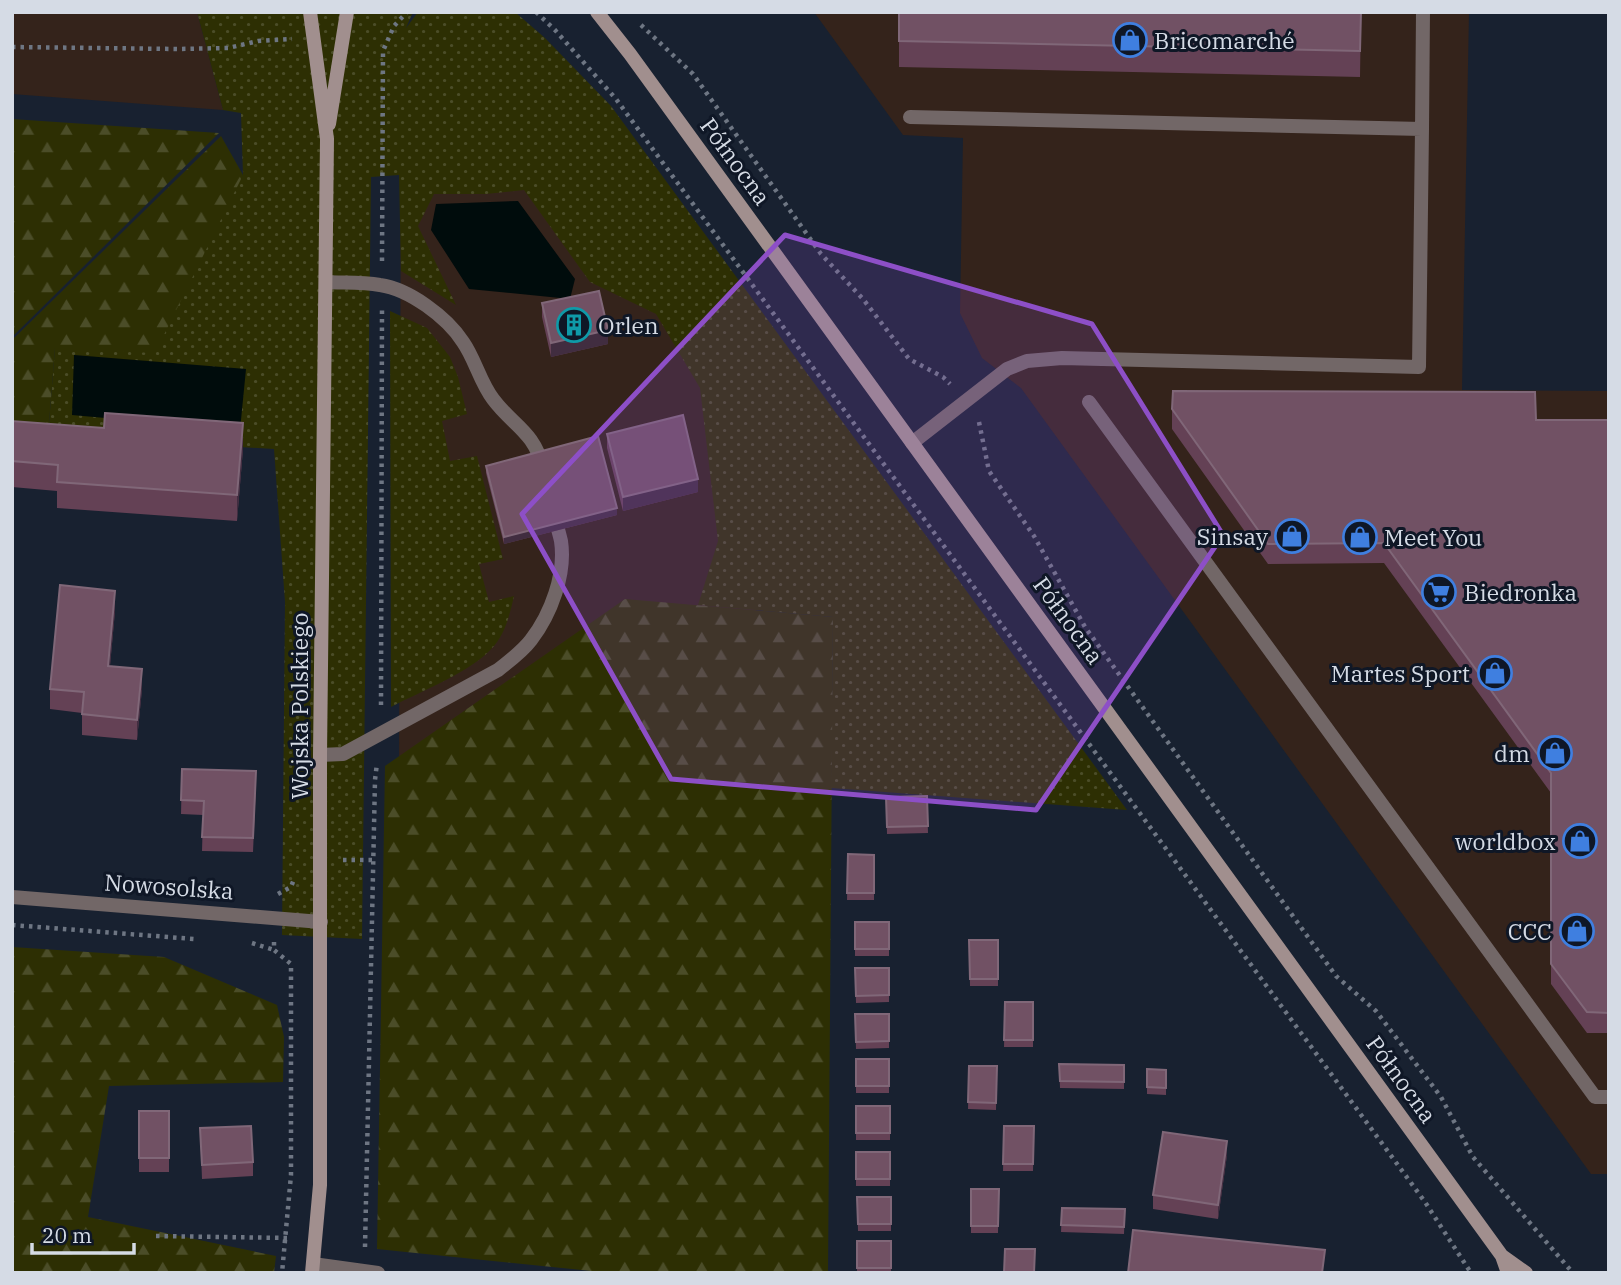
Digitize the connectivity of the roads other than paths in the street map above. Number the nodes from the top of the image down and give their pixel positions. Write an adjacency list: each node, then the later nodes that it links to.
1 (310, 12): 7 (street, Wojska Polskiego)
2 (347, 12): 7 (street, Wojska Polskiego)
3 (597, 12): 10 (street, Północna)
4 (1423, 12): 6 (street)
5 (910, 117): 6 (street)
6 (1422, 129): 10 (street)
7 (327, 139): 8 (street, Wojska Polskiego)
8 (326, 282): 11 (street); 13 (street, Wojska Polskiego)
9 (1089, 402): 16 (street)
10 (912, 443): 17 (street, Północna)
11 (545, 478)
12 (552, 504): 13 (street)
13 (320, 755): 15 (street, Wojska Polskiego)
14 (12, 897): 15 (street, Nowosolska)
15 (321, 922): 18 (street, Wojska Polskiego)
16 (1609, 1097)
17 (1502, 1256): 20 (street); 21 (street)
18 (312, 1268): 19 (street)
19 (371, 1272)
20 (1508, 1273)
21 (1526, 1273)

